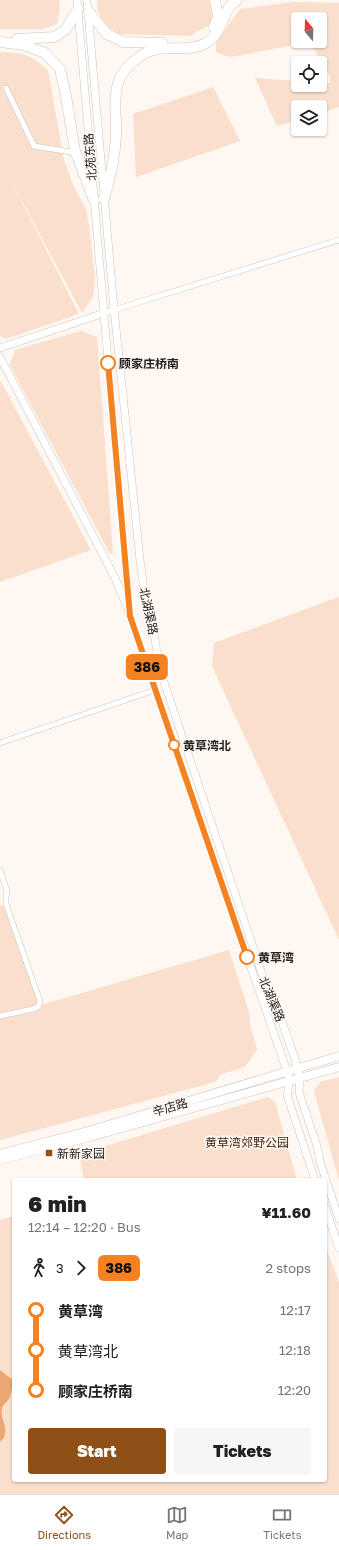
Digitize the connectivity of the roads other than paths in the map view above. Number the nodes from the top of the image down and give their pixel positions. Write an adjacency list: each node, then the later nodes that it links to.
1 (87, 0): 5 (main road, 北苑东路)
2 (215, 0): 5 (highway)
3 (237, 0): 10 (highway)
4 (78, 4): 6 (highway); 10 (main road, 北苑东路)
5 (89, 12): 10 (main road, 北苑东路)
6 (0, 38)
7 (0, 42): 10 (highway)
8 (6, 88): 9 (street)
9 (71, 152)
10 (99, 199): 12 (main road, 北苑东路); 13 (main road, 北苑东路)
11 (339, 240): 12 (street)
12 (114, 310): 13 (street); 23 (main road, 北湖渠路)
13 (104, 313): 14 (main road); 16 (main road, 北湖渠路)
14 (0, 348)
15 (0, 357): 16 (main road)
16 (130, 616): 17 (main road, 北湖渠路)
17 (155, 690): 18 (street); 24 (main road, 北湖渠路)
18 (0, 743)
19 (0, 870): 20 (street)
20 (0, 1016)
21 (339, 1056): 23 (main road, 辛店路)
22 (339, 1067): 25 (main road, 辛店路)
23 (297, 1068): 24 (main road, 辛店路); 25 (main road, 北湖渠路)
24 (289, 1076): 25 (main road, 辛店路); 26 (main road, 辛店路); 27 (main road, 辛店路); 28 (main road, 北湖渠路)
25 (300, 1078): 29 (main road, 北湖渠路)
26 (0, 1154)
27 (0, 1160)
28 (314, 1178)
29 (325, 1178)
30 (327, 1183): 32 (main road, 北湖渠路)
31 (327, 1213): 33 (main road)
32 (339, 1219)
33 (339, 1248)

